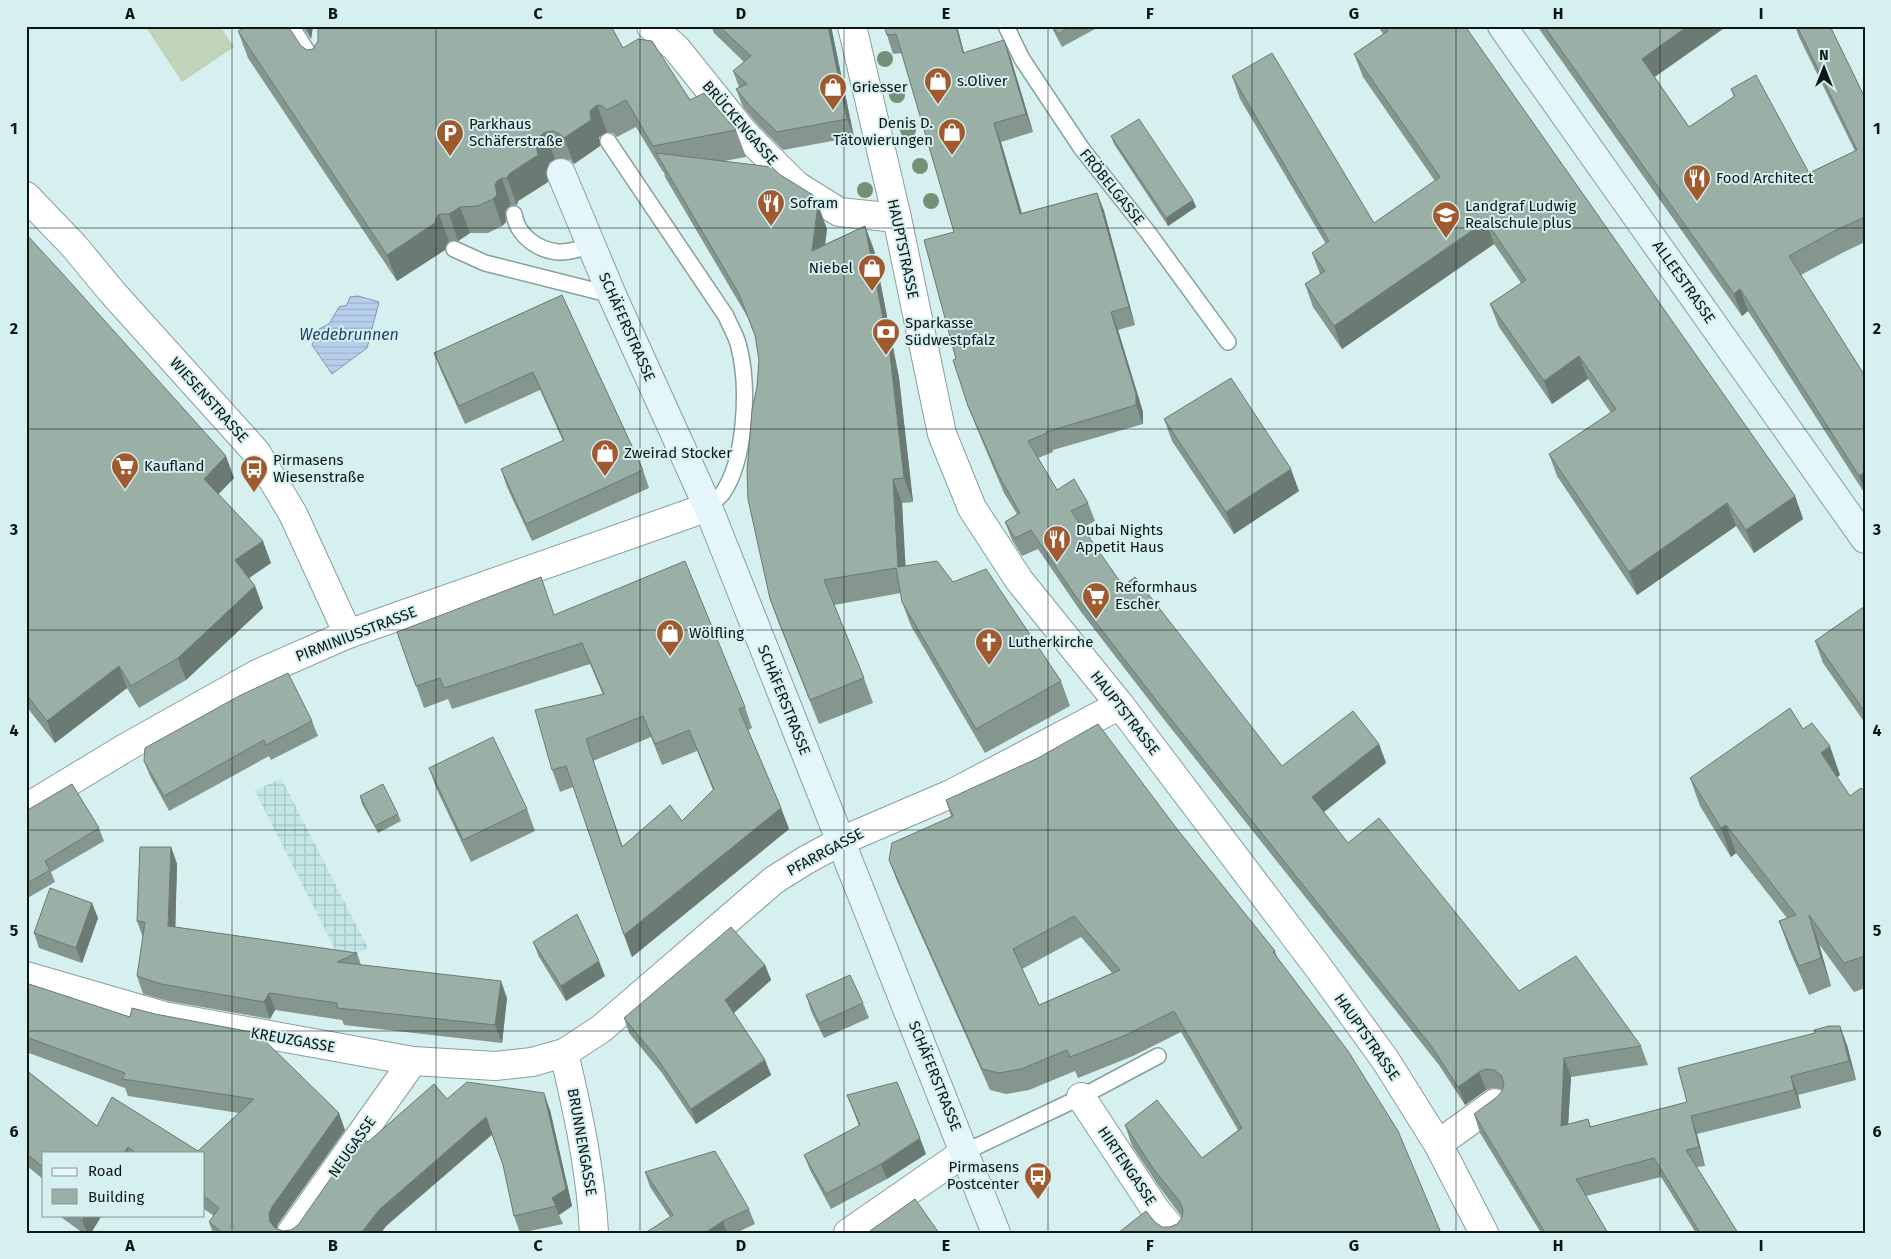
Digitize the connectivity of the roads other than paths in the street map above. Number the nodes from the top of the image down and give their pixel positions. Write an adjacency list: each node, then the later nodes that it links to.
1 (291, 26): 6 (lane)
2 (651, 26): 11 (street, BRÜCKENGASSE)
3 (852, 26): 11 (street, HAUPTSTRASSE)
4 (1006, 26): 15 (lane, FRÖBELGASSE)
5 (1502, 26): 17 (main road, ALLEESTRASSE)
6 (320, 43)
7 (608, 141): 16 (lane)
8 (561, 173): 12 (main road, SCHÄFERSTRASSE)
9 (26, 196): 18 (street, WIESENSTRASSE)
10 (514, 214): 12 (lane)
11 (897, 218): 19 (street, HAUPTSTRASSE)
12 (592, 246): 14 (main road, SCHÄFERSTRASSE)
13 (454, 249): 14 (lane)
14 (612, 295): 16 (main road, SCHÄFERSTRASSE)
15 (1228, 342)
16 (708, 506): 18 (street, PIRMINIUSSTRASSE); 21 (main road, SCHÄFERSTRASSE)
17 (1861, 523)
18 (348, 634): 20 (street, PIRMINIUSSTRASSE)
19 (1120, 705): 21 (street, PFARRGASSE); 28 (street, HAUPTSTRASSE)
20 (26, 808)
21 (841, 841): 23 (street, PFARRGASSE); 29 (main road, SCHÄFERSTRASSE)
22 (26, 976): 25 (street, KREUZGASSE)
23 (564, 1052): 25 (street, KREUZGASSE); 31 (street, BRUNNENGASSE)
24 (1158, 1056): 26 (lane)
25 (413, 1061): 30 (street, NEUGASSE)
26 (1081, 1097): 29 (lane); 34 (street, HIRTENGASSE)
27 (1495, 1103): 28 (street)
28 (1438, 1144): 35 (street, HAUPTSTRASSE)
29 (966, 1152): 32 (street); 33 (main road, SCHÄFERSTRASSE)
30 (291, 1233)
31 (594, 1233)
32 (848, 1233)
33 (996, 1233)
34 (1175, 1233)
35 (1484, 1233)

